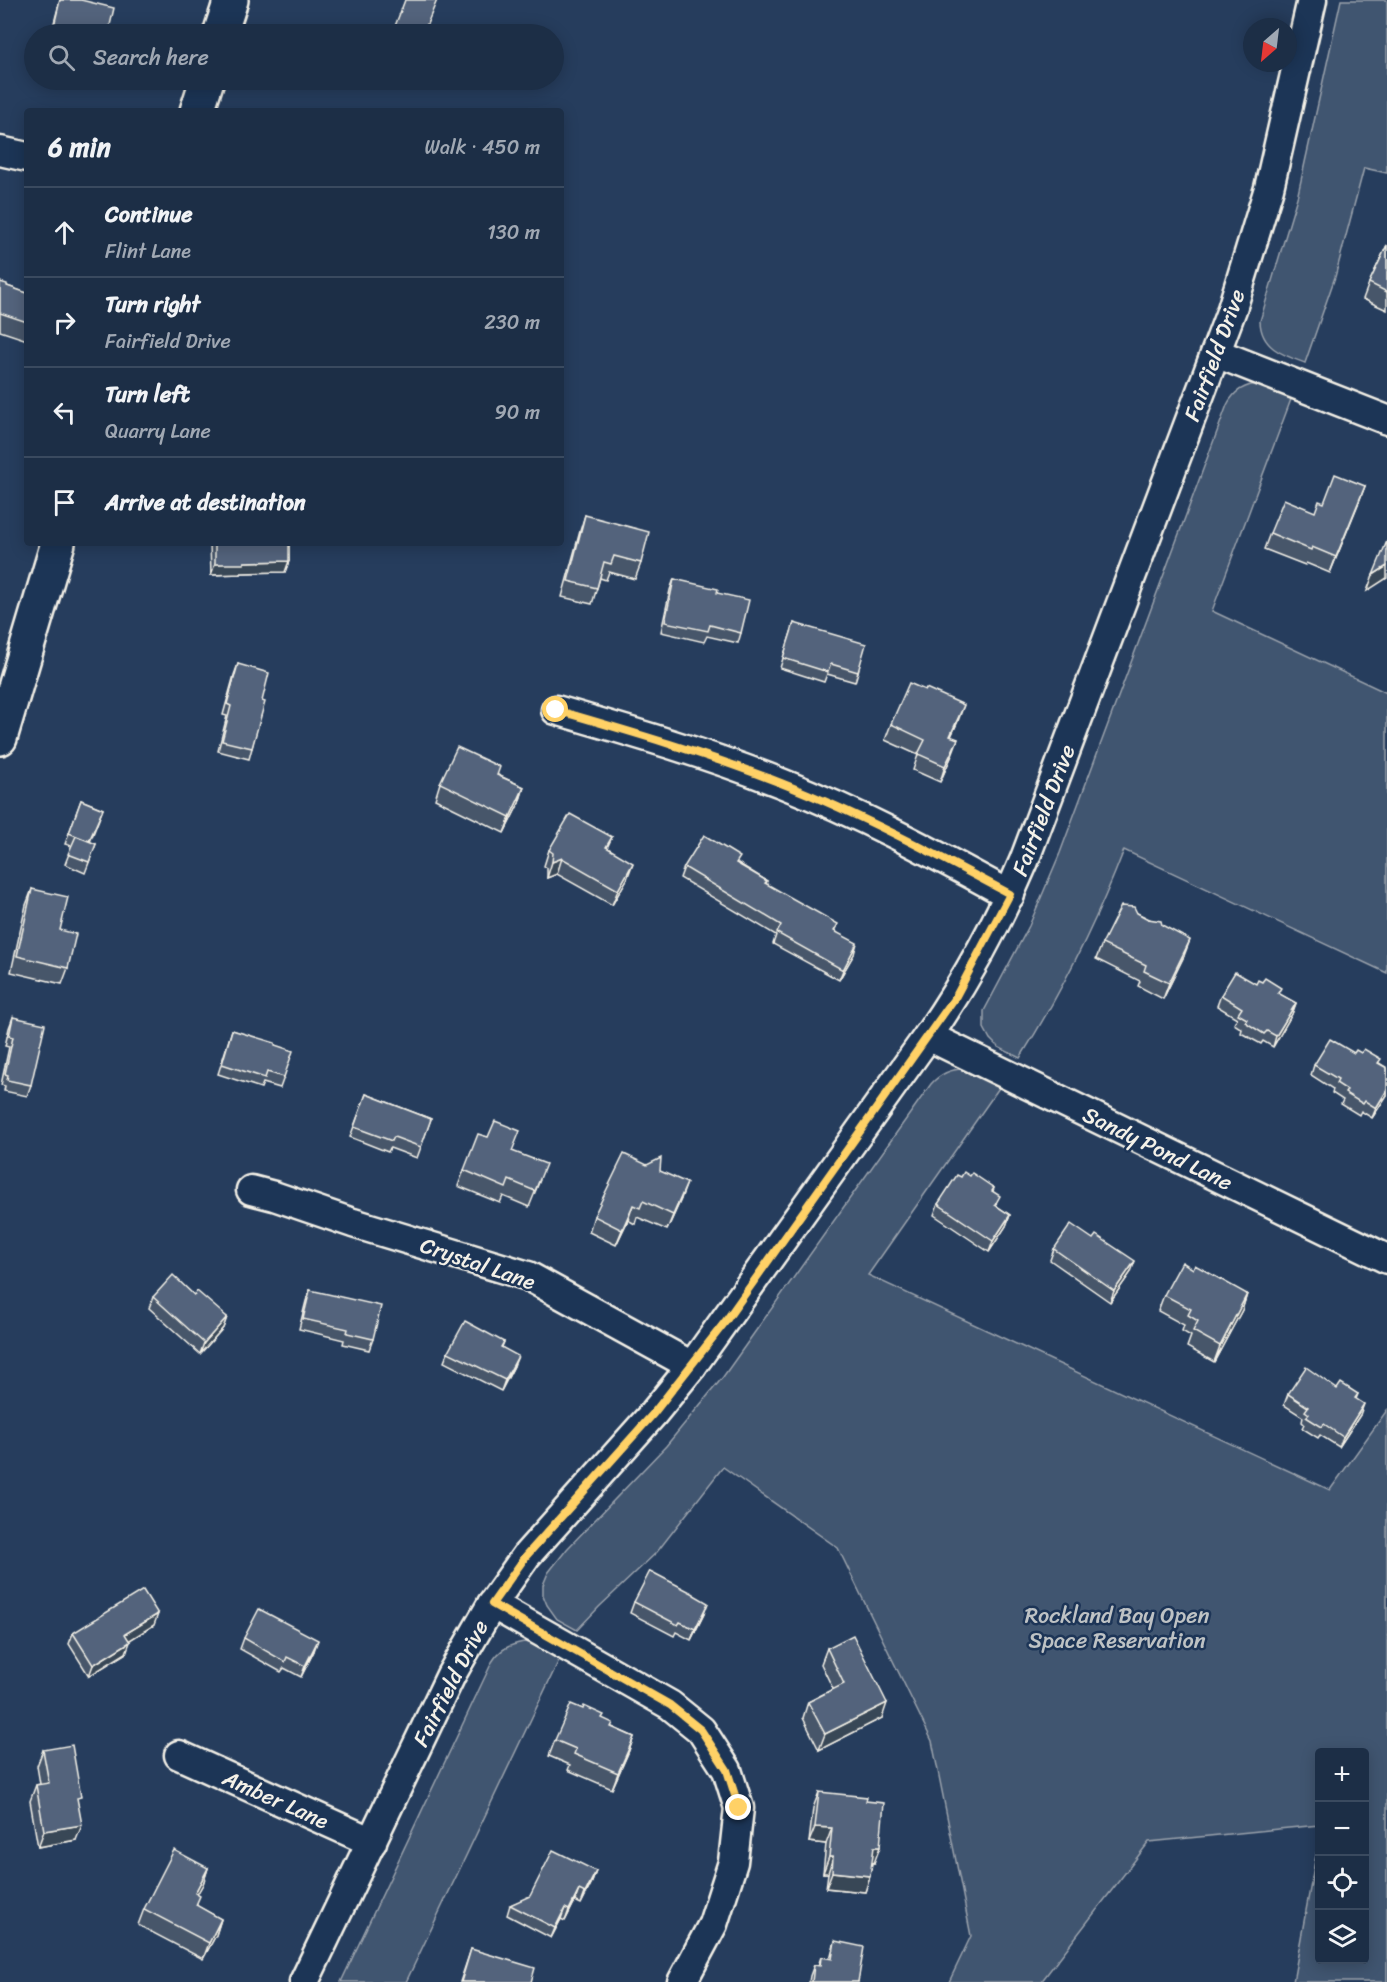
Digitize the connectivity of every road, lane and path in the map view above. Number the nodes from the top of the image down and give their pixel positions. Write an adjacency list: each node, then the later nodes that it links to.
1 (231, 0): 3 (main road)
2 (1312, 0): 8 (street, Fairfield Drive)
3 (223, 24)
4 (204, 90): 5 (main road)
5 (198, 108)
6 (0, 151): 7 (street)
7 (24, 156)
8 (1216, 353): 9 (street); 13 (street, Fairfield Drive)
9 (1387, 420)
10 (57, 546): 12 (main road)
11 (556, 710): 13 (street)
12 (0, 738)
13 (1010, 894): 14 (street, Fairfield Drive)
14 (928, 1036): 16 (street, Sandy Pond Lane); 17 (street, Fairfield Drive)
15 (251, 1190): 17 (street, Crystal Lane)
16 (1387, 1259)
17 (692, 1366): 18 (street, Fairfield Drive)
18 (492, 1604): 20 (street, Fairfield Drive); 22 (street)
19 (179, 1755): 20 (street, Amber Lane)
20 (372, 1842): 21 (street, Fairfield Drive)
21 (304, 1982)
22 (682, 1982)

